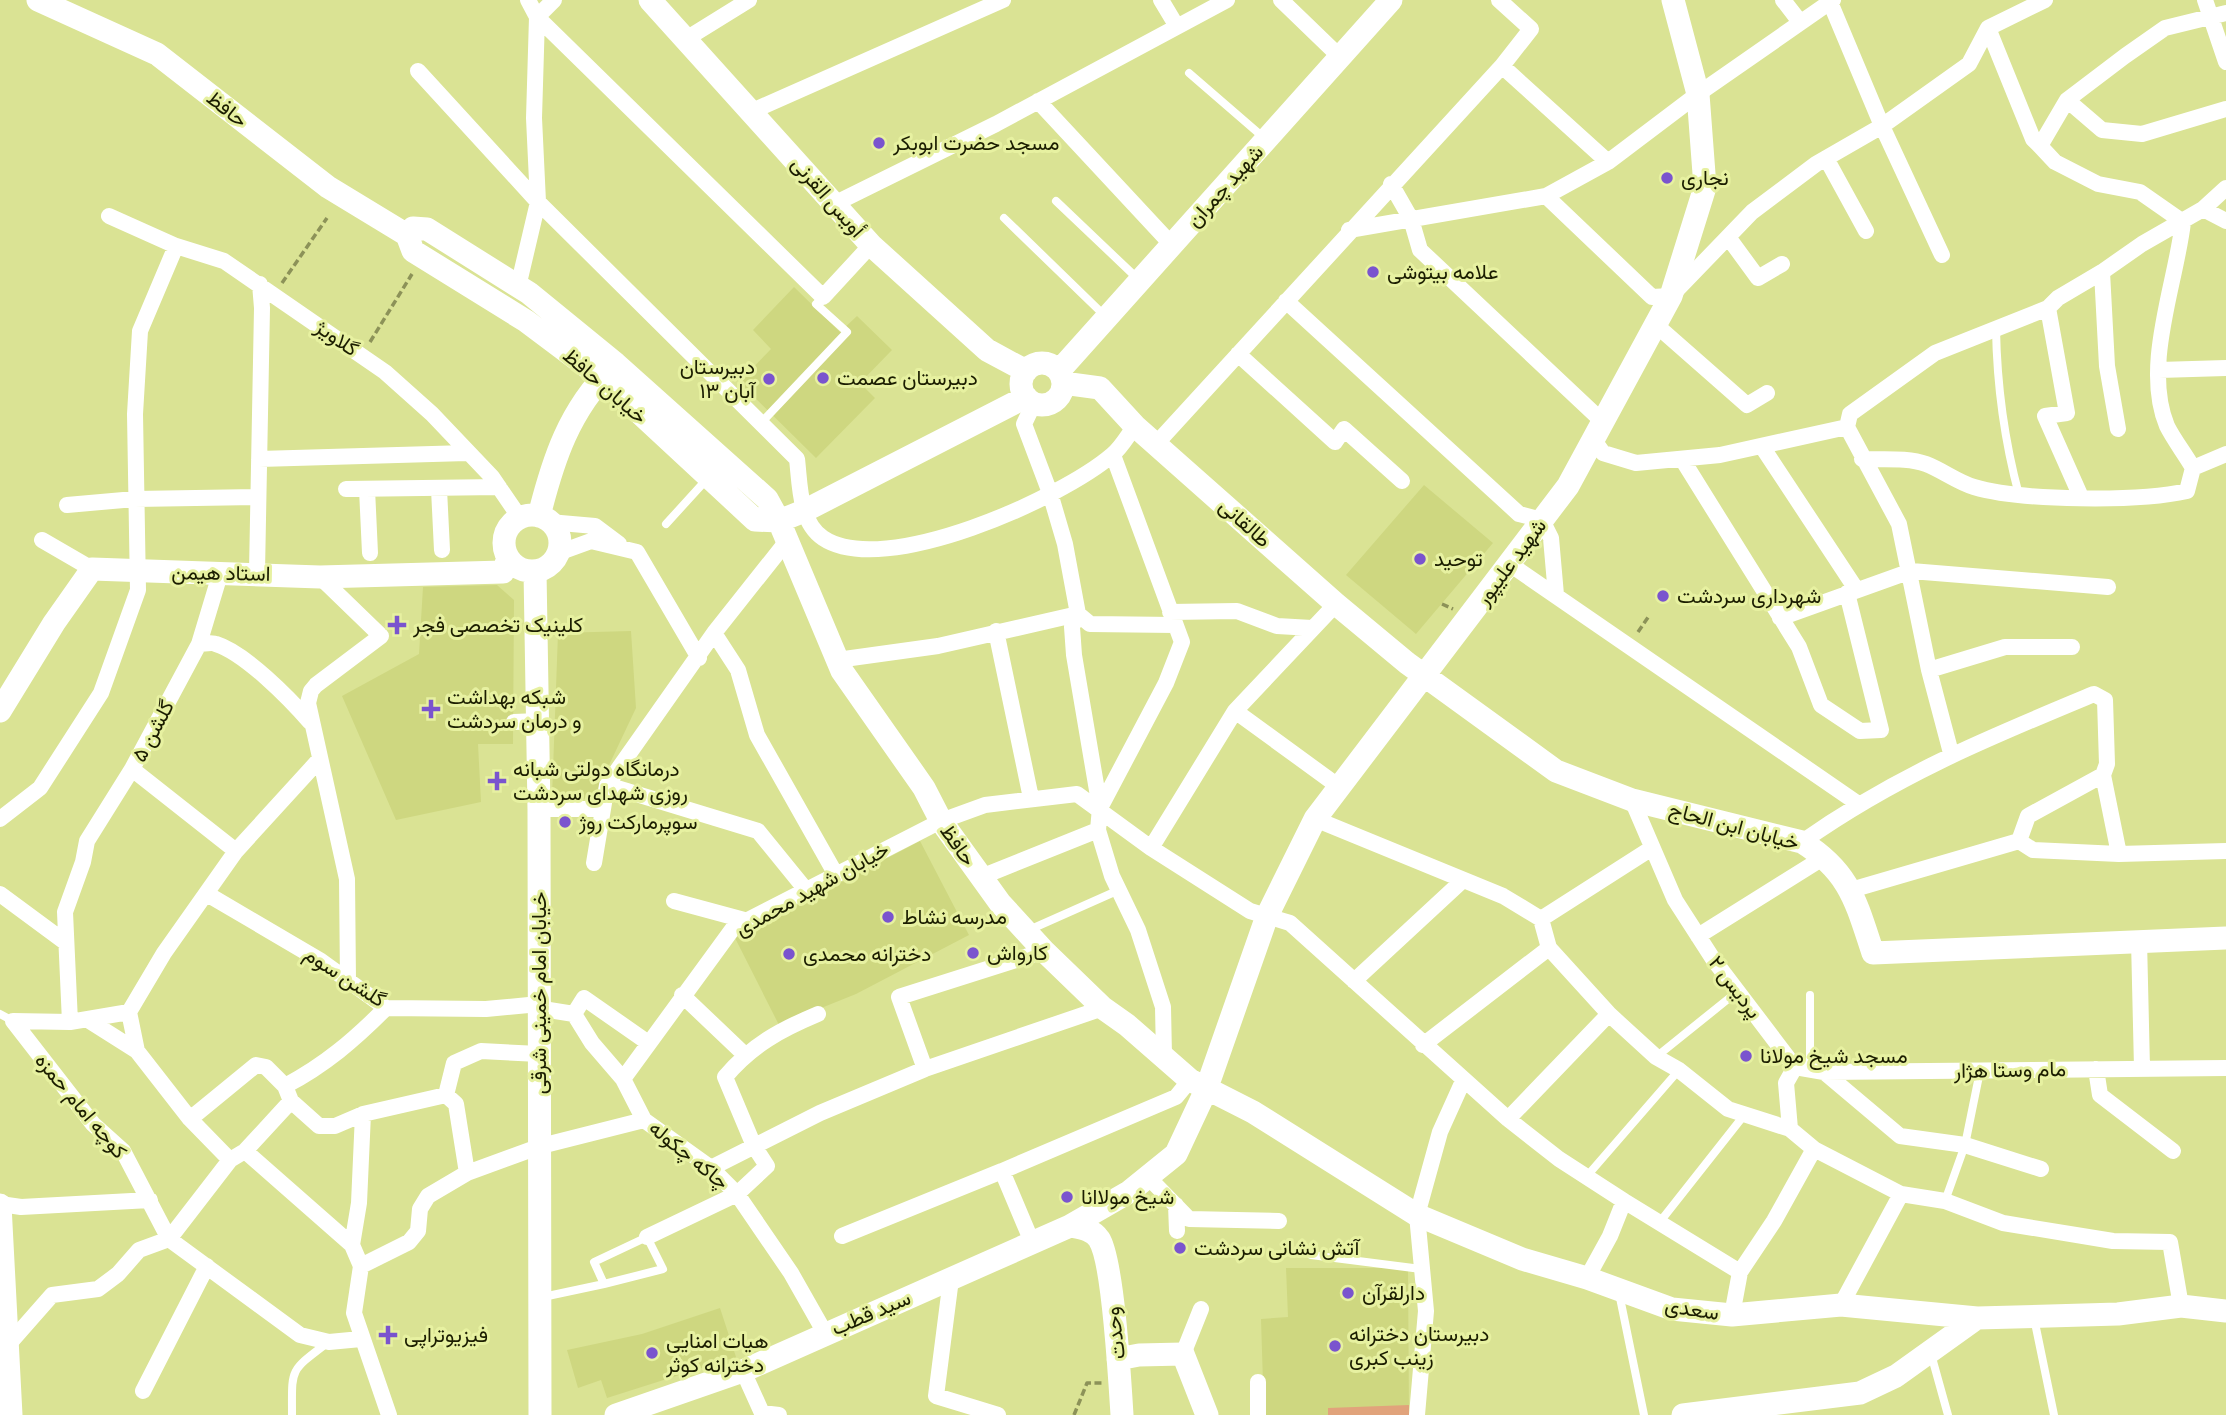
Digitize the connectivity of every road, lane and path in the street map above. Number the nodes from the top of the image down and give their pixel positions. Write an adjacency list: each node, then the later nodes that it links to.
1 (38, 0): 53 (main road, حافظ)
2 (528, 0): 18 (street)
3 (554, 0): 18 (street)
4 (650, 0): 22 (main road, أویس القرنی)
5 (749, 0): 22 (street)
6 (1003, 0): 32 (street)
7 (1161, 0): 20 (street)
8 (1227, 0): 20 (street)
9 (1281, 0): 23 (street)
10 (1391, 0): 23 (main road, شهید چمران)
11 (1499, 0): 25 (street)
12 (1674, 0): 28 (main road, شهید علیپور)
13 (1783, 0): 19 (street)
14 (2045, 0): 21 (street)
15 (2205, 0): 17 (street)
16 (1832, 1): 19 (street); 33 (street)
17 (2218, 15): 24 (street); 29 (street)
18 (537, 18): 42 (street); 67 (street)
19 (1800, 22): 28 (street)
20 (1176, 26): 30 (street)
21 (1988, 28): 33 (street); 35 (street)
22 (686, 39): 32 (main road, أویس القرنی)
23 (1339, 56): 34 (main road, شهید چمران)
24 (2226, 62)
25 (1502, 66): 37 (street); 38 (street)
26 (418, 71): 42 (street)
27 (1189, 73): 34 (lane)
28 (1698, 94): 37 (street); 66 (main road, شهید علیپور)
29 (2067, 100): 31 (street); 35 (street)
30 (1038, 102): 43 (street); 56 (street)
31 (2226, 108)
32 (751, 112): 43 (main road, أویس القرنی)
33 (1882, 126): 36 (street); 58 (street)
34 (1267, 140): 56 (main road, شهید چمران)
35 (2040, 146): 50 (street)
36 (1826, 158): 52 (street); 54 (street)
37 (1608, 162): 40 (street)
38 (1391, 184): 48 (street); 51 (street)
39 (2226, 188): 44 (street)
40 (1546, 196): 48 (street); 66 (street)
41 (1056, 201): 62 (lane)
42 (538, 202): 63 (street); 84 (street)
43 (834, 204): 55 (main road, أویس القرنی)
44 (2203, 209): 49 (street); 50 (street)
45 (109, 216): 57 (street, گلاویژ)
46 (327, 218): 65 (path)
47 (1004, 218): 72 (lane)
48 (1411, 219): 51 (street); 88 (street)
49 (2226, 221)
50 (2183, 222): 61 (street); 78 (street)
51 (1349, 230): 69 (street)
52 (1866, 231)
53 (407, 235): 60 (main road); 63 (main road)
54 (1728, 237): 59 (street); 66 (street)
55 (870, 245): 67 (street); 80 (main road, أویس القرنی)
56 (1172, 245): 62 (main road, شهید چمران)
57 (176, 246): 64 (street, گلاویژ); 108 (street)
58 (1942, 254)
59 (1782, 264)
60 (417, 265): 68 (main road, خیابان حافظ); 76 (path)
61 (2102, 272): 70 (street); 87 (street)
62 (1140, 281): 72 (main road, شهید چمران)
63 (512, 283): 68 (main road); 71 (main road)
64 (260, 284): 65 (street, گلاویژ); 94 (street)
65 (274, 294): 76 (street, گلاویژ)
66 (1671, 296): 73 (main road, شهید علیپور)
67 (823, 297): 84 (lane)
68 (495, 301): 71 (main road, خیابان حافظ)
69 (1286, 301): 75 (street); 112 (street)
70 (2048, 308): 74 (street); 107 (street)
71 (533, 312): 79 (main road, خیابان حافظ)
72 (1107, 318): 81 (main road, شهید چمران)
73 (1656, 325): 82 (street); 88 (main road, شهید علیپور)
74 (1996, 329): 86 (street); 105 (lane)
75 (1238, 354): 89 (street); 99 (street)
76 (362, 356): 91 (street, گلاویژ)
77 (2226, 368): 78 (street)
78 (2159, 370): 97 (street)
79 (609, 371): 98 (main road, خیابان حافظ); 111 (main road); 114 (main road, حافظ)
80 (1026, 371): 81 (main road); 83 (main road)
81 (1061, 377): 83 (main road); 85 (main road, طالقانی)
82 (1767, 393)
83 (1030, 400): 104 (street); 110 (main road)
84 (761, 423): 110 (street)
85 (1135, 426): 89 (main road, طالقانی); 93 (street)
86 (1847, 427): 90 (street); 96 (street)
87 (2118, 429)
88 (1598, 430): 95 (street); 112 (main road, شهید علیپور)
89 (1156, 443): 132 (main road, طالقانی)
90 (1763, 448): 95 (street); 130 (street)
91 (467, 453): 94 (street); 100 (street, گلاویژ)
92 (2226, 454): 97 (street)
93 (1113, 455): 104 (street); 135 (street)
94 (259, 458): 106 (street)
95 (1682, 459): 134 (street)
96 (1862, 459): 105 (street); 125 (street)
97 (2193, 468): 107 (street)
98 (708, 478): 113 (lane); 114 (main road, خیابان حافظ)
99 (1402, 481)
100 (499, 487): 103 (street); 111 (street, گلاویژ)
101 (346, 489): 102 (street)
102 (367, 489): 103 (street); 118 (street)
103 (439, 489): 116 (street)
104 (1050, 494): 110 (street); 133 (street)
105 (2019, 495): 107 (street)
106 (258, 497): 108 (street); 127 (street)
107 (2081, 497)
108 (135, 499): 109 (street); 123 (street)
109 (67, 505)
110 (804, 510): 114 (main road)
111 (536, 519): 117 (street); 119 (main road); 120 (main road)
112 (1542, 520): 121 (main road, شهید علیپور); 131 (street)
113 (666, 524)
114 (783, 531): 138 (street); 142 (main road, حافظ)
115 (42, 540): 122 (street)
116 (442, 550)
117 (630, 550): 119 (street); 141 (street)
118 (370, 553)
119 (558, 553): 124 (main road)
120 (508, 558): 124 (main road); 128 (main road, استاد هیمن)
121 (1511, 565): 131 (street); 144 (main road, شهید علیپور)
122 (92, 569): 123 (main road, استاد هیمن); 145 (main road)
123 (137, 571): 126 (main road, استاد هیمن); 162 (street)
124 (535, 571): 147 (main road, خیابان امام خمینی شرقی)
125 (1911, 571): 129 (street); 130 (street); 143 (street)
126 (221, 572): 127 (main road, استاد هیمن); 139 (street, گلشن ۵)
127 (257, 572): 128 (main road, استاد هیمن)
128 (320, 577): 148 (street)
129 (2108, 587)
130 (1852, 591): 134 (street); 134 (street)
131 (1556, 595): 158 (street)
132 (1336, 604): 136 (street); 144 (main road, طالقانی)
133 (1077, 614): 135 (street); 137 (street); 159 (street)
134 (1780, 618)
135 (1173, 619): 136 (street); 159 (street)
136 (1312, 628): 146 (street)
137 (996, 631): 142 (street); 156 (street)
138 (714, 632): 141 (street); 175 (street)
139 (200, 643): 148 (street); 152 (street, گلشن ۵)
140 (2072, 647): 143 (street)
141 (699, 658): 154 (street)
142 (837, 660): 164 (main road, حافظ)
143 (1929, 670): 150 (street)
144 (1425, 674): 155 (main road, شهید علیپور); 157 (main road, خیابان ابن الحاج)
145 (0, 710)
146 (1235, 711): 155 (street); 168 (street)
147 (539, 721): 149 (street); 160 (main road, خیابان امام خمینی شرقی)
148 (310, 722): 151 (street)
149 (514, 723)
150 (1951, 753): 153 (street); 158 (street)
151 (318, 761): 170 (street); 194 (street)
152 (132, 769): 170 (street, گلشن ۵); 191 (street)
153 (2103, 775): 166 (street); 172 (street)
154 (607, 785): 161 (street); 179 (street)
155 (1338, 786): 163 (main road, شهید علیپور)
156 (1031, 798): 159 (street, خیابان شهید محمدی); 164 (street, خیابان شهید محمدی)
157 (1632, 800): 167 (main road, خیابان ابن الحاج); 169 (street, پردیس ۲)
158 (1857, 803): 167 (street)
159 (1100, 808): 165 (street); 168 (street, خیابان شهید محمدی)
160 (539, 809): 161 (street); 199 (main road, خیابان امام خمینی شرقی)
161 (603, 809): 174 (street)
162 (0, 819)
163 (1315, 819): 177 (street); 184 (main road, شهید علیپور)
164 (941, 821): 175 (street, خیابان شهید محمدی); 176 (main road, حافظ)
165 (1098, 830): 176 (street); 178 (street)
166 (2019, 841): 172 (street); 180 (street)
167 (1802, 842): 173 (main road, خیابان ابن الحاج)
168 (1151, 848): 184 (street, خیابان شهید محمدی)
169 (1653, 848): 185 (street); 188 (street, پردیس ۲)
170 (236, 851): 182 (street)
171 (2226, 851): 172 (street)
172 (2119, 854)
173 (1826, 856): 180 (main road, خیابان ابن الحاج); 188 (street)
174 (594, 863)
175 (835, 873): 179 (street, خیابان شهید محمدی)
176 (981, 877): 187 (main road, حافظ)
177 (1462, 881): 185 (street); 195 (street)
178 (1120, 889): 187 (lane); 214 (street)
179 (806, 890): 186 (street, خیابان شهید محمدی)
180 (1851, 890): 190 (main road, خیابان ابن الحاج)
181 (0, 894): 191 (street)
182 (207, 894): 194 (street, گلشن سوم); 202 (street)
183 (674, 901): 186 (street)
184 (1267, 916): 195 (street, خیابان شهید محمدی); 226 (main road, شهید علیپور)
185 (1541, 919): 192 (street)
186 (748, 921): 197 (street, خیابان شهید محمدی)
187 (1026, 931): 193 (main road, حافظ)
188 (1698, 936): 196 (street, پردیس ۲)
189 (2226, 938): 190 (main road, خیابان ابن الحاج)
190 (2139, 940): 216 (street)
191 (65, 942): 208 (street)
192 (1549, 948): 205 (street); 210 (street)
193 (1044, 951): 201 (main road, حافظ); 218 (street)
194 (348, 981): 200 (street, گلشن سوم)
195 (1354, 981): 210 (street, خیابان شهید محمدی)
196 (1738, 991): 215 (lane); 219 (street, پردیس ۲)
197 (682, 995): 209 (street, خیابان شهید محمدی); 213 (street)
198 (1810, 995): 219 (lane)
199 (539, 1004): 200 (street, گلشن سوم); 203 (street); 212 (main road, خیابان امام خمینی شرقی)
200 (386, 1008): 225 (street)
201 (1103, 1008): 214 (main road, حافظ); 218 (street)
202 (130, 1012): 207 (street, کوچه امام حمزه); 211 (street)
203 (574, 1014): 209 (street); 223 (street, چاکه چکوله)
204 (818, 1014): 213 (street)
205 (1609, 1014): 215 (street); 233 (street)
206 (6, 1017): 208 (street, کوچه امام حمزه); 251 (street, کوچه امام حمزه)
207 (88, 1020): 208 (street, کوچه امام حمزه); 211 (street)
208 (70, 1022)
209 (648, 1042): 223 (street, خیابان شهید محمدی)
210 (1423, 1045): 224 (street, خیابان شهید محمدی)
211 (137, 1051): 231 (street)
212 (539, 1054): 227 (street); 236 (main road, خیابان امام خمینی شرقی)
213 (744, 1054): 237 (street)
214 (1164, 1056): 226 (main road, حافظ)
215 (1656, 1057): 221 (street)
216 (2142, 1068): 217 (street, مام وستا هژار); 220 (street, مام وستا هژار)
217 (2226, 1068)
218 (925, 1069): 237 (street)
219 (1810, 1069): 222 (street, مام وستا هژار); 234 (street); 235 (street, پردیس ۲)
220 (2096, 1069): 222 (street, مام وستا هژار); 240 (street)
221 (1679, 1070): 230 (street); 246 (lane)
222 (1980, 1070): 235 (lane)
223 (623, 1079): 232 (street, چاکه چکوله)
224 (1463, 1081): 233 (street, خیابان شهید محمدی); 256 (street)
225 (285, 1086): 228 (street); 231 (street)
226 (1190, 1089): 244 (street); 247 (main road, شهید علیپور); 256 (main road, سعدی)
227 (446, 1096): 229 (street); 245 (street)
228 (291, 1101): 229 (street); 239 (street)
229 (363, 1114): 265 (street)
230 (1745, 1114): 234 (street); 258 (lane)
231 (190, 1119): 241 (street)
232 (644, 1119): 236 (street); 242 (street, چاکه چکوله)
233 (1508, 1119): 246 (street, خیابان شهید محمدی)
234 (1790, 1129): 238 (street)
235 (1965, 1145): 243 (street, پردیس ۲); 253 (lane)
236 (541, 1146): 245 (street); 276 (main road, خیابان امام خمینی شرقی)
237 (754, 1146): 242 (street); 248 (street)
238 (1814, 1149): 249 (street); 271 (street)
239 (245, 1151): 241 (street); 265 (street)
240 (2172, 1151)
241 (230, 1160): 264 (street)
242 (711, 1168): 248 (street, چاکه چکوله)
243 (2041, 1169)
244 (1002, 1171): 261 (street); 262 (street)
245 (467, 1173): 269 (street)
246 (1587, 1175): 252 (street, خیابان شهید محمدی)
247 (1148, 1177): 250 (main road, شهید علیپور); 255 (street)
248 (737, 1194): 263 (street); 284 (street, چاکه چکوله)
249 (1900, 1194): 253 (street); 277 (street)
250 (1125, 1195): 259 (main road, سید قطب); 266 (main road)
251 (150, 1200): 254 (street); 264 (street, کوچه امام حمزه)
252 (1624, 1201): 258 (street, خیابان شهید محمدی); 272 (street)
253 (1945, 1202): 278 (street)
254 (0, 1204): 287 (main road)
255 (1176, 1205): 257 (street); 260 (street)
256 (1418, 1215): 270 (street); 272 (main road, سعدی)
257 (1279, 1221)
258 (1659, 1223): 271 (street, خیابان شهید محمدی)
259 (1070, 1226): 261 (main road, سید قطب); 266 (main road)
260 (1177, 1231)
261 (1028, 1234): 273 (main road, سید قطب)
262 (842, 1236)
263 (647, 1237): 274 (lane); 274 (lane)
264 (169, 1239): 268 (street, کوچه امام حمزه); 287 (street)
265 (352, 1245): 269 (street)
266 (1104, 1252): 290 (main road, وحدت)
267 (1311, 1255): 270 (lane)
268 (207, 1266): 286 (street, کوچه امام حمزه); 295 (street)
269 (361, 1266): 285 (street)
270 (1421, 1269): 308 (street)
271 (1740, 1272): 281 (street)
272 (1587, 1278): 275 (main road, سعدی)
273 (951, 1279): 284 (main road, سید قطب); 303 (street)
274 (604, 1284): 276 (lane)
275 (1619, 1291): 281 (main road, سعدی); 309 (lane)
276 (540, 1298): 300 (main road, خیابان امام خمینی شرقی)
277 (1841, 1306): 281 (main road, سعدی); 283 (main road, سعدی)
278 (2181, 1306): 280 (main road, سعدی); 282 (main road, سعدی)
279 (1201, 1310): 289 (street)
280 (2226, 1311)
281 (1732, 1315)
282 (2033, 1315): 283 (main road, سعدی); 312 (lane)
283 (1977, 1318): 288 (main road)
284 (825, 1333): 291 (main road, سید قطب)
285 (361, 1339): 286 (street); 299 (street)
286 (329, 1342): 298 (lane)
287 (8, 1346): 292 (main road)
288 (1930, 1353): 310 (main road); 311 (lane)
289 (1183, 1354): 290 (main road); 306 (main road)
290 (1118, 1359): 294 (main road, وحدت)
291 (743, 1371): 296 (street); 301 (main road, سید قطب)
292 (4, 1373): 297 (main road)
293 (1258, 1382): 307 (street)
294 (1120, 1384): 304 (path); 305 (main road, وحدت)
295 (143, 1391)
296 (762, 1414): 302 (street)
297 (11, 1415)
298 (292, 1415)
299 (388, 1415)
300 (540, 1415)
301 (616, 1415)
302 (779, 1415)
303 (998, 1415)
304 (1074, 1415)
305 (1122, 1415)
306 (1207, 1415)
307 (1258, 1415)
308 (1417, 1415)
309 (1644, 1415)
310 (1683, 1415)
311 (1948, 1415)
312 (2054, 1415)

